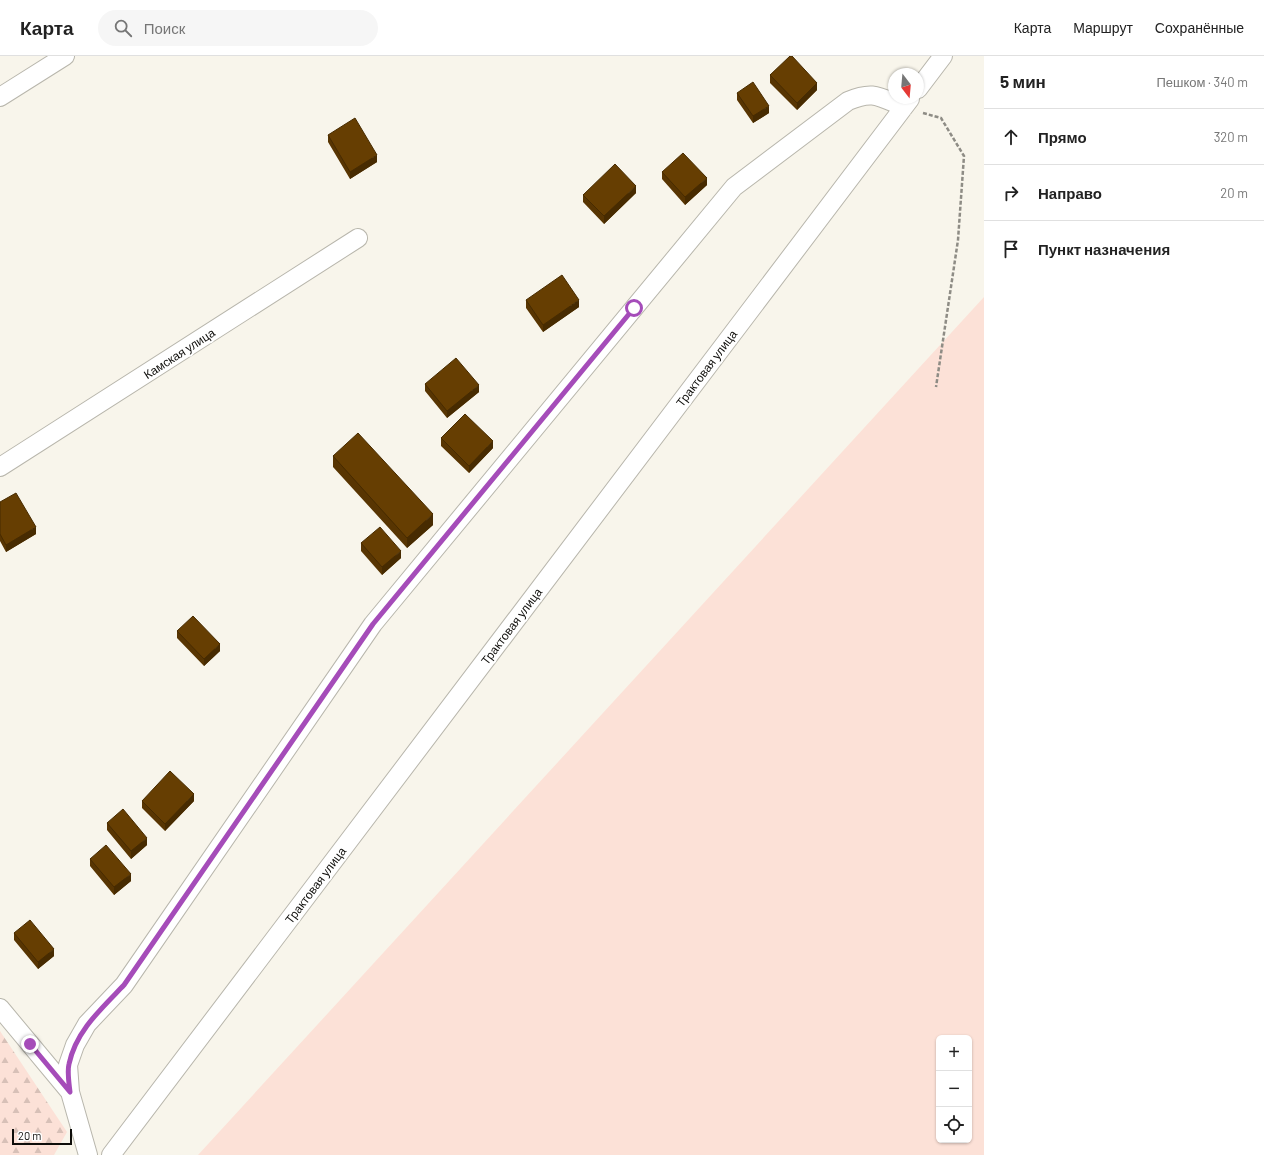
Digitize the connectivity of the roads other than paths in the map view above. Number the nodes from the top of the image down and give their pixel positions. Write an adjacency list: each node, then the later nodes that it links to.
1 (65, 56): 4 (street)
2 (943, 56): 3 (street)
3 (924, 81)
4 (0, 97)
5 (888, 98): 10 (street)
6 (906, 104): 12 (street, Трактовая улица)
7 (358, 238): 8 (street, Камская улица)
8 (0, 468)
9 (0, 1008): 10 (street)
10 (70, 1092): 11 (street)
11 (88, 1155)
12 (111, 1155)

